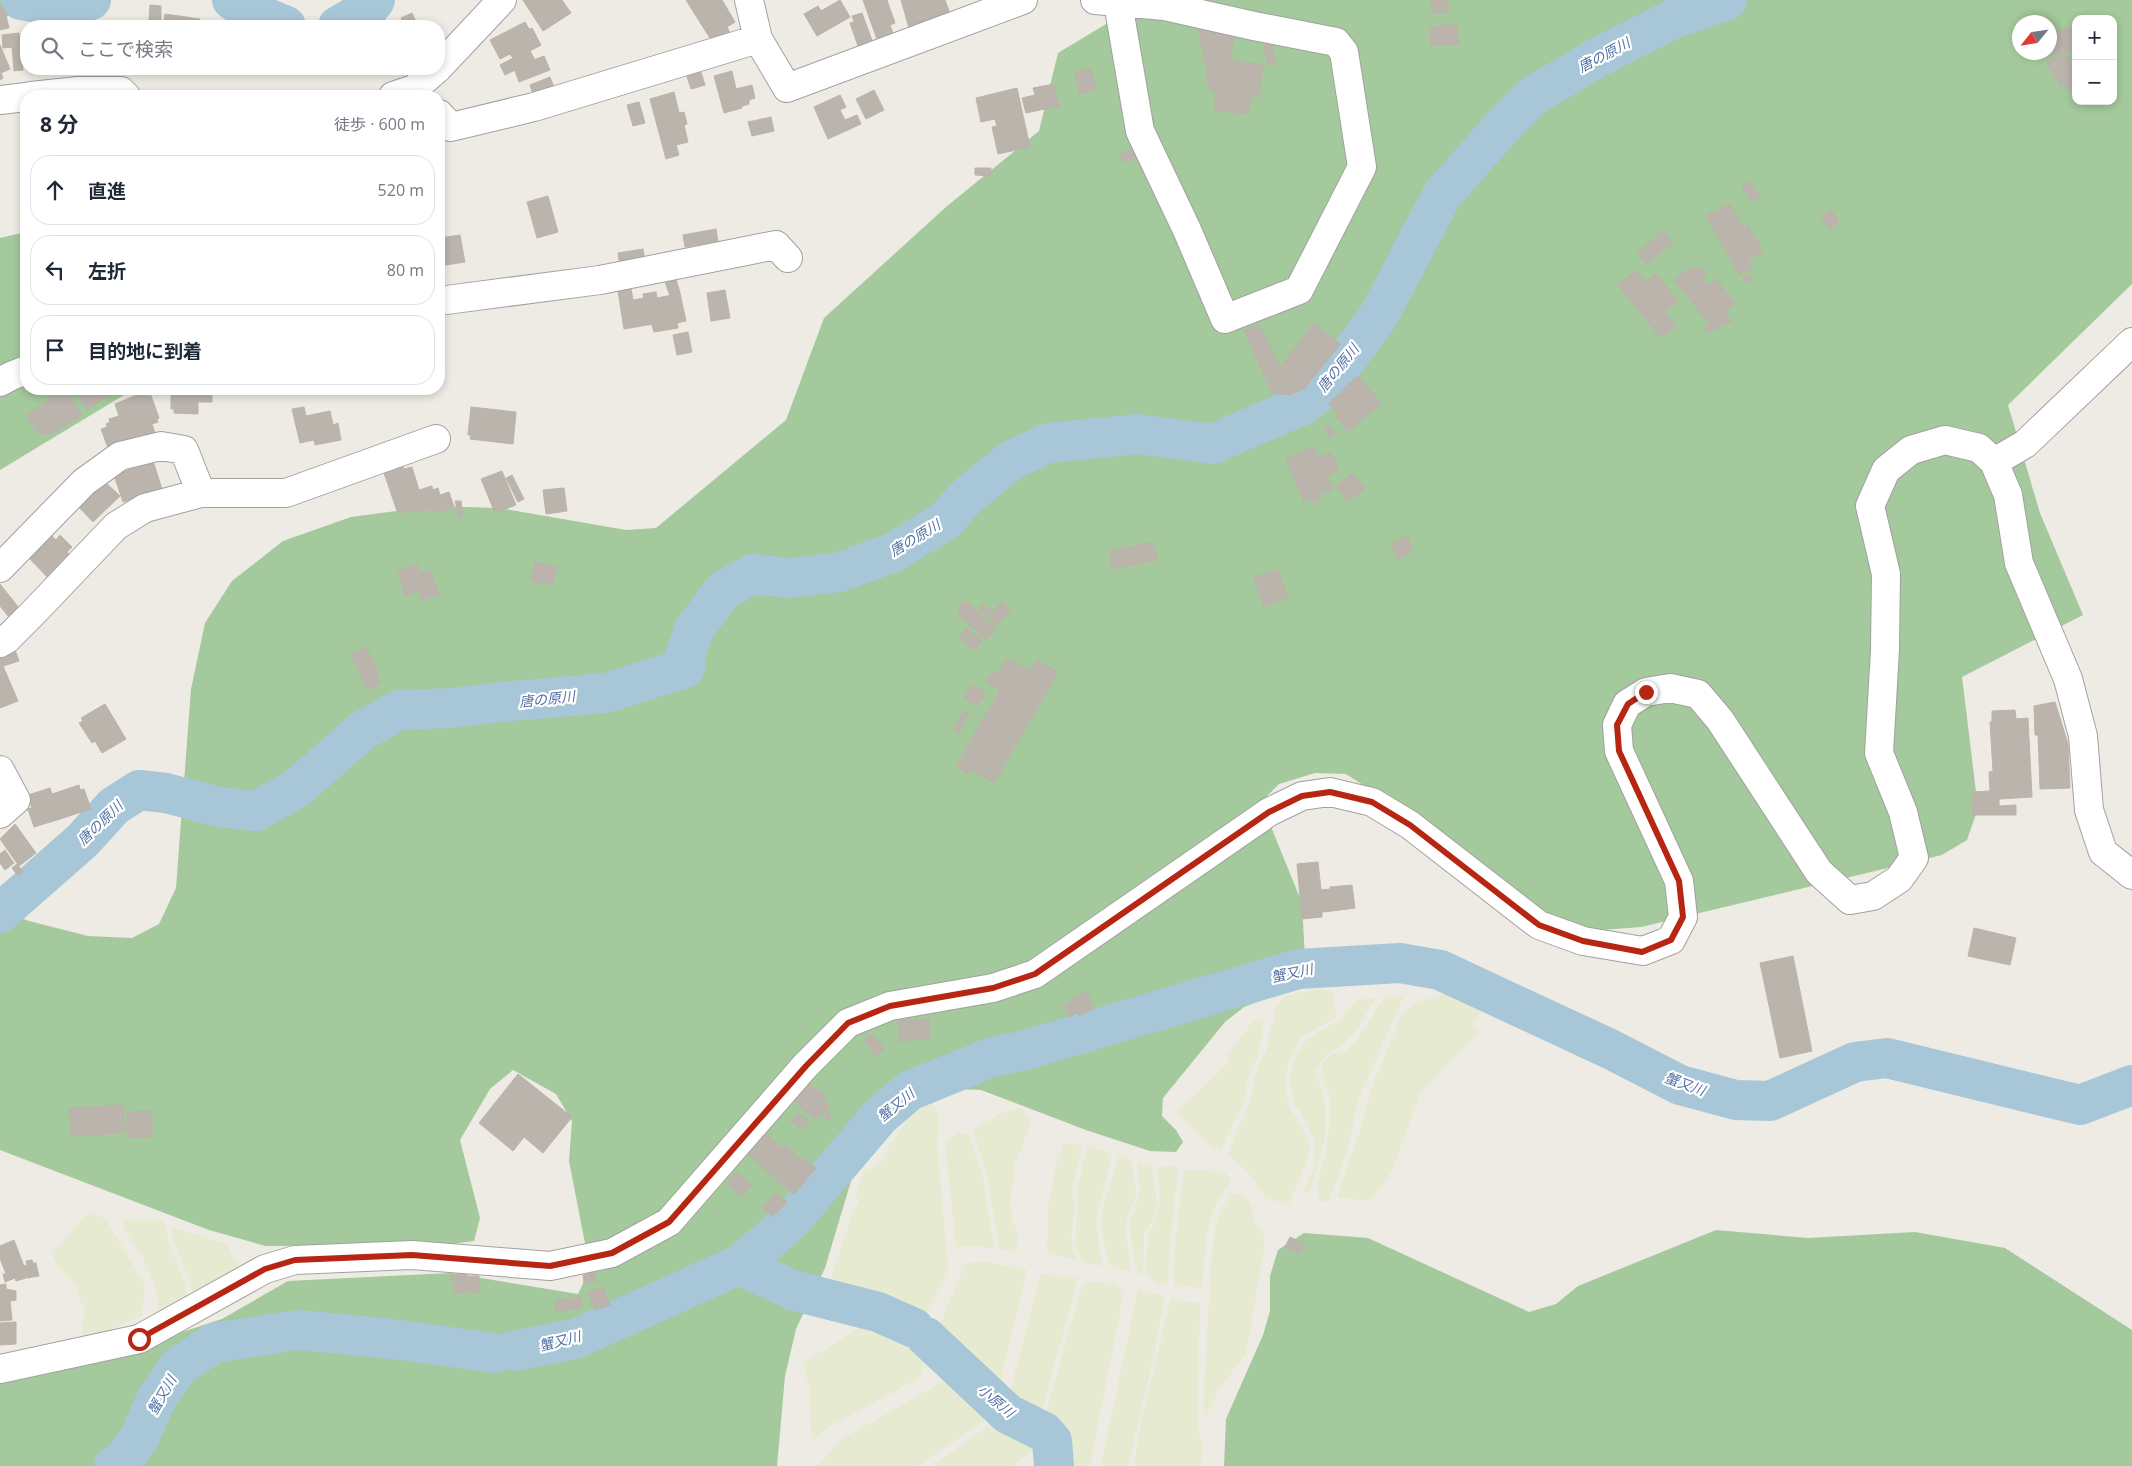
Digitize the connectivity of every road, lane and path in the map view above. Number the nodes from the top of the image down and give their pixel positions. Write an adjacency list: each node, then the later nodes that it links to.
1 (502, 0): 6 (street)
2 (749, 0): 5 (street)
3 (1023, 0): 5 (street)
4 (1106, 1): 4 (street)
5 (758, 39): 11 (street)
6 (445, 61)
7 (430, 75): 8 (street)
8 (413, 90)
9 (20, 98): 10 (street)
10 (0, 100)
11 (445, 120)
12 (788, 258): 13 (street)
13 (445, 300)
14 (2132, 342): 18 (street)
15 (20, 372): 16 (street)
16 (0, 382)
17 (436, 439): 19 (street)
18 (1994, 462): 24 (street); 25 (street)
19 (201, 493): 20 (street); 21 (street)
20 (0, 568)
21 (0, 643)
22 (0, 770): 23 (street)
23 (0, 814)
24 (2132, 875)
25 (0, 1369)

